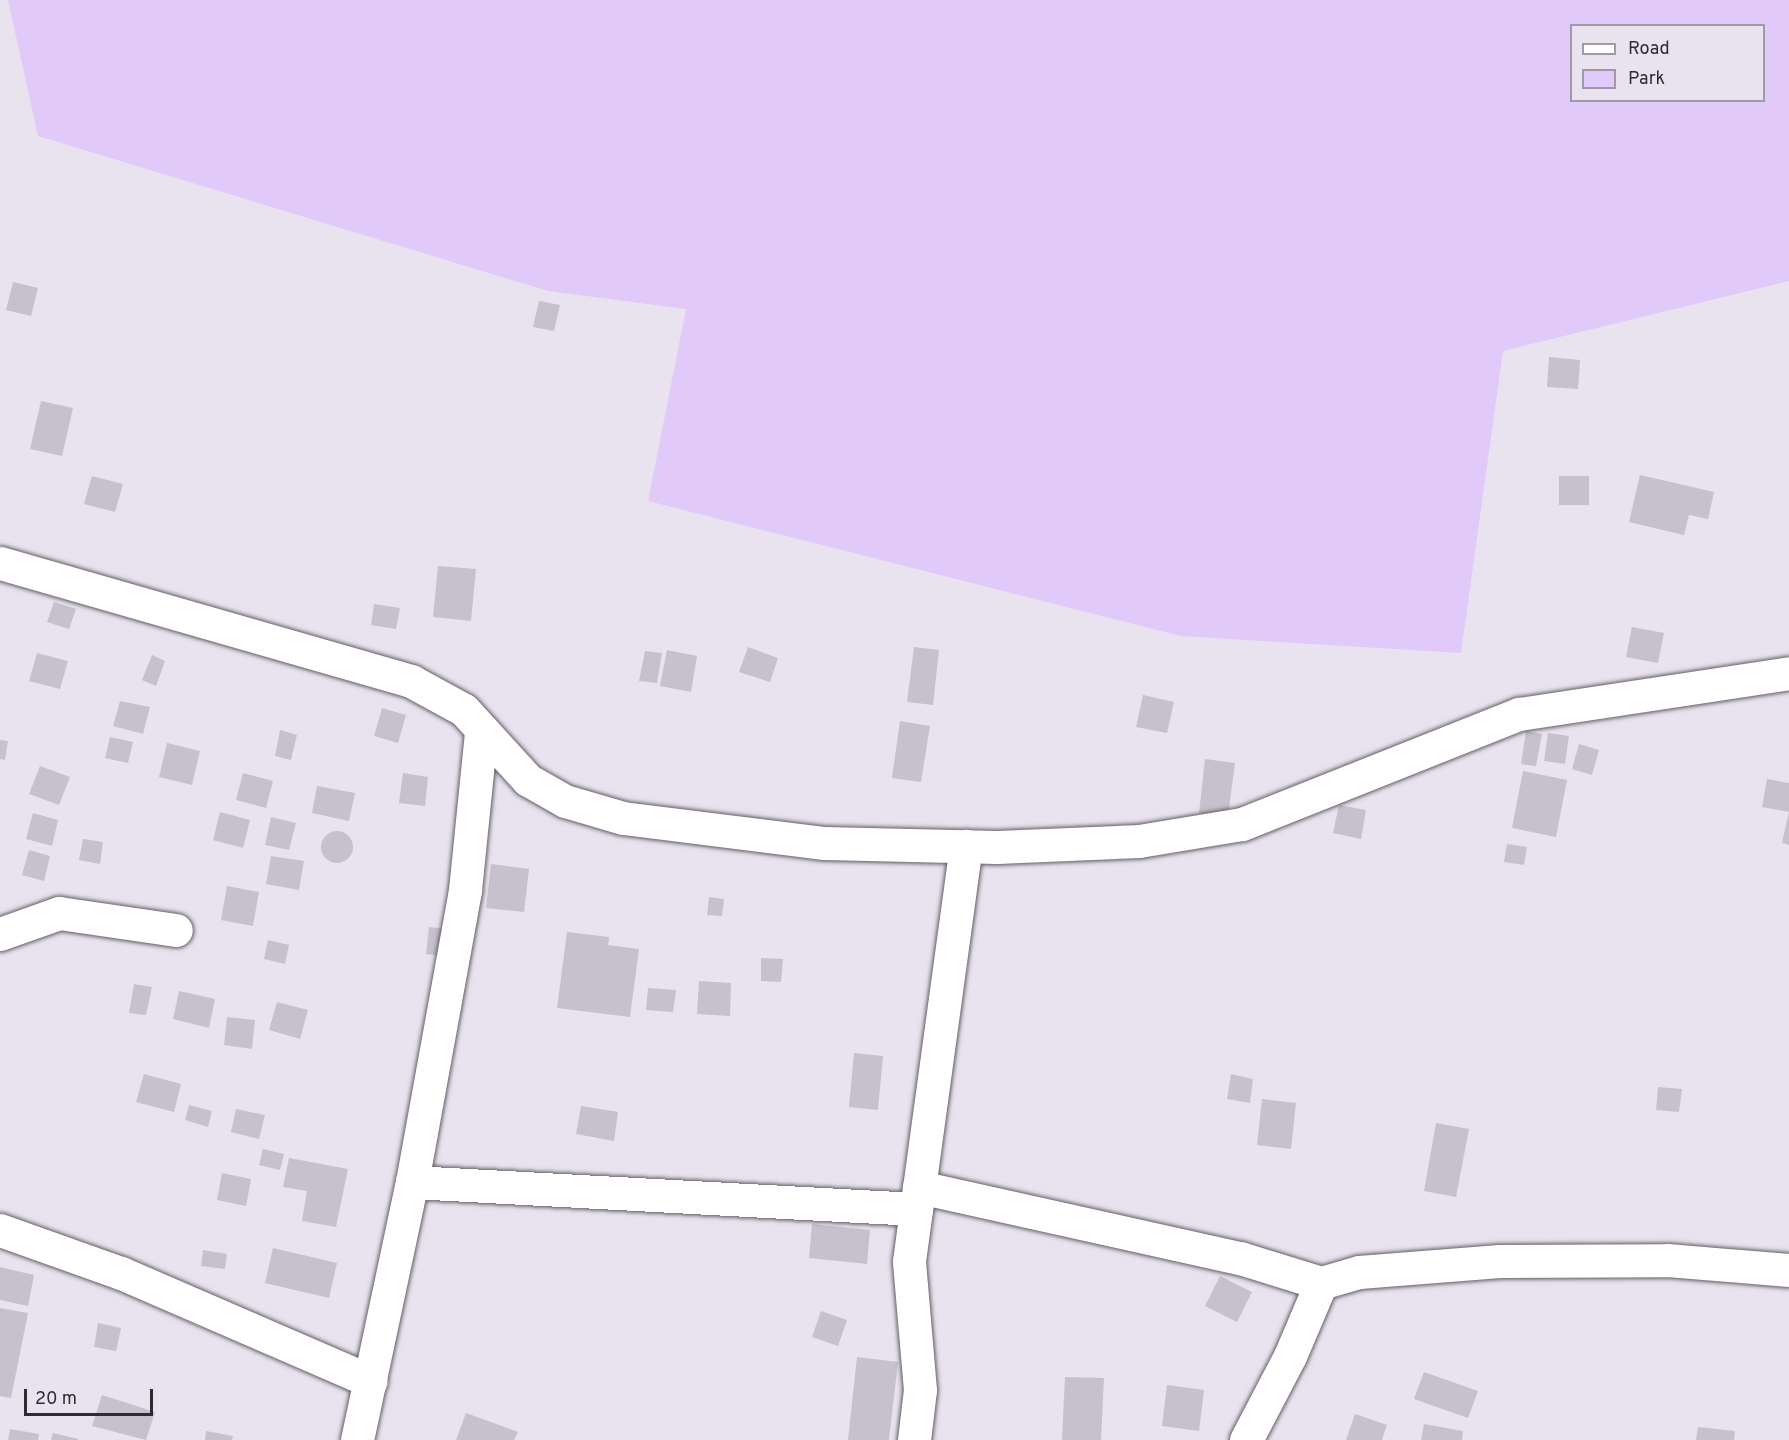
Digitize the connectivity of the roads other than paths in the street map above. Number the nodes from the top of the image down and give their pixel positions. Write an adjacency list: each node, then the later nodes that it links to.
1 (0, 562): 3 (street)
2 (1789, 673): 4 (street)
3 (482, 732): 4 (street); 7 (street)
4 (966, 846): 8 (street)
5 (176, 930): 6 (street)
6 (0, 934)
7 (412, 1182): 8 (street); 12 (street)
8 (918, 1198): 11 (street); 14 (street)
9 (0, 1230): 12 (street)
10 (1789, 1270): 11 (street)
11 (1321, 1283): 15 (street)
12 (371, 1381): 13 (street)
13 (357, 1440)
14 (914, 1440)
15 (1246, 1440)

